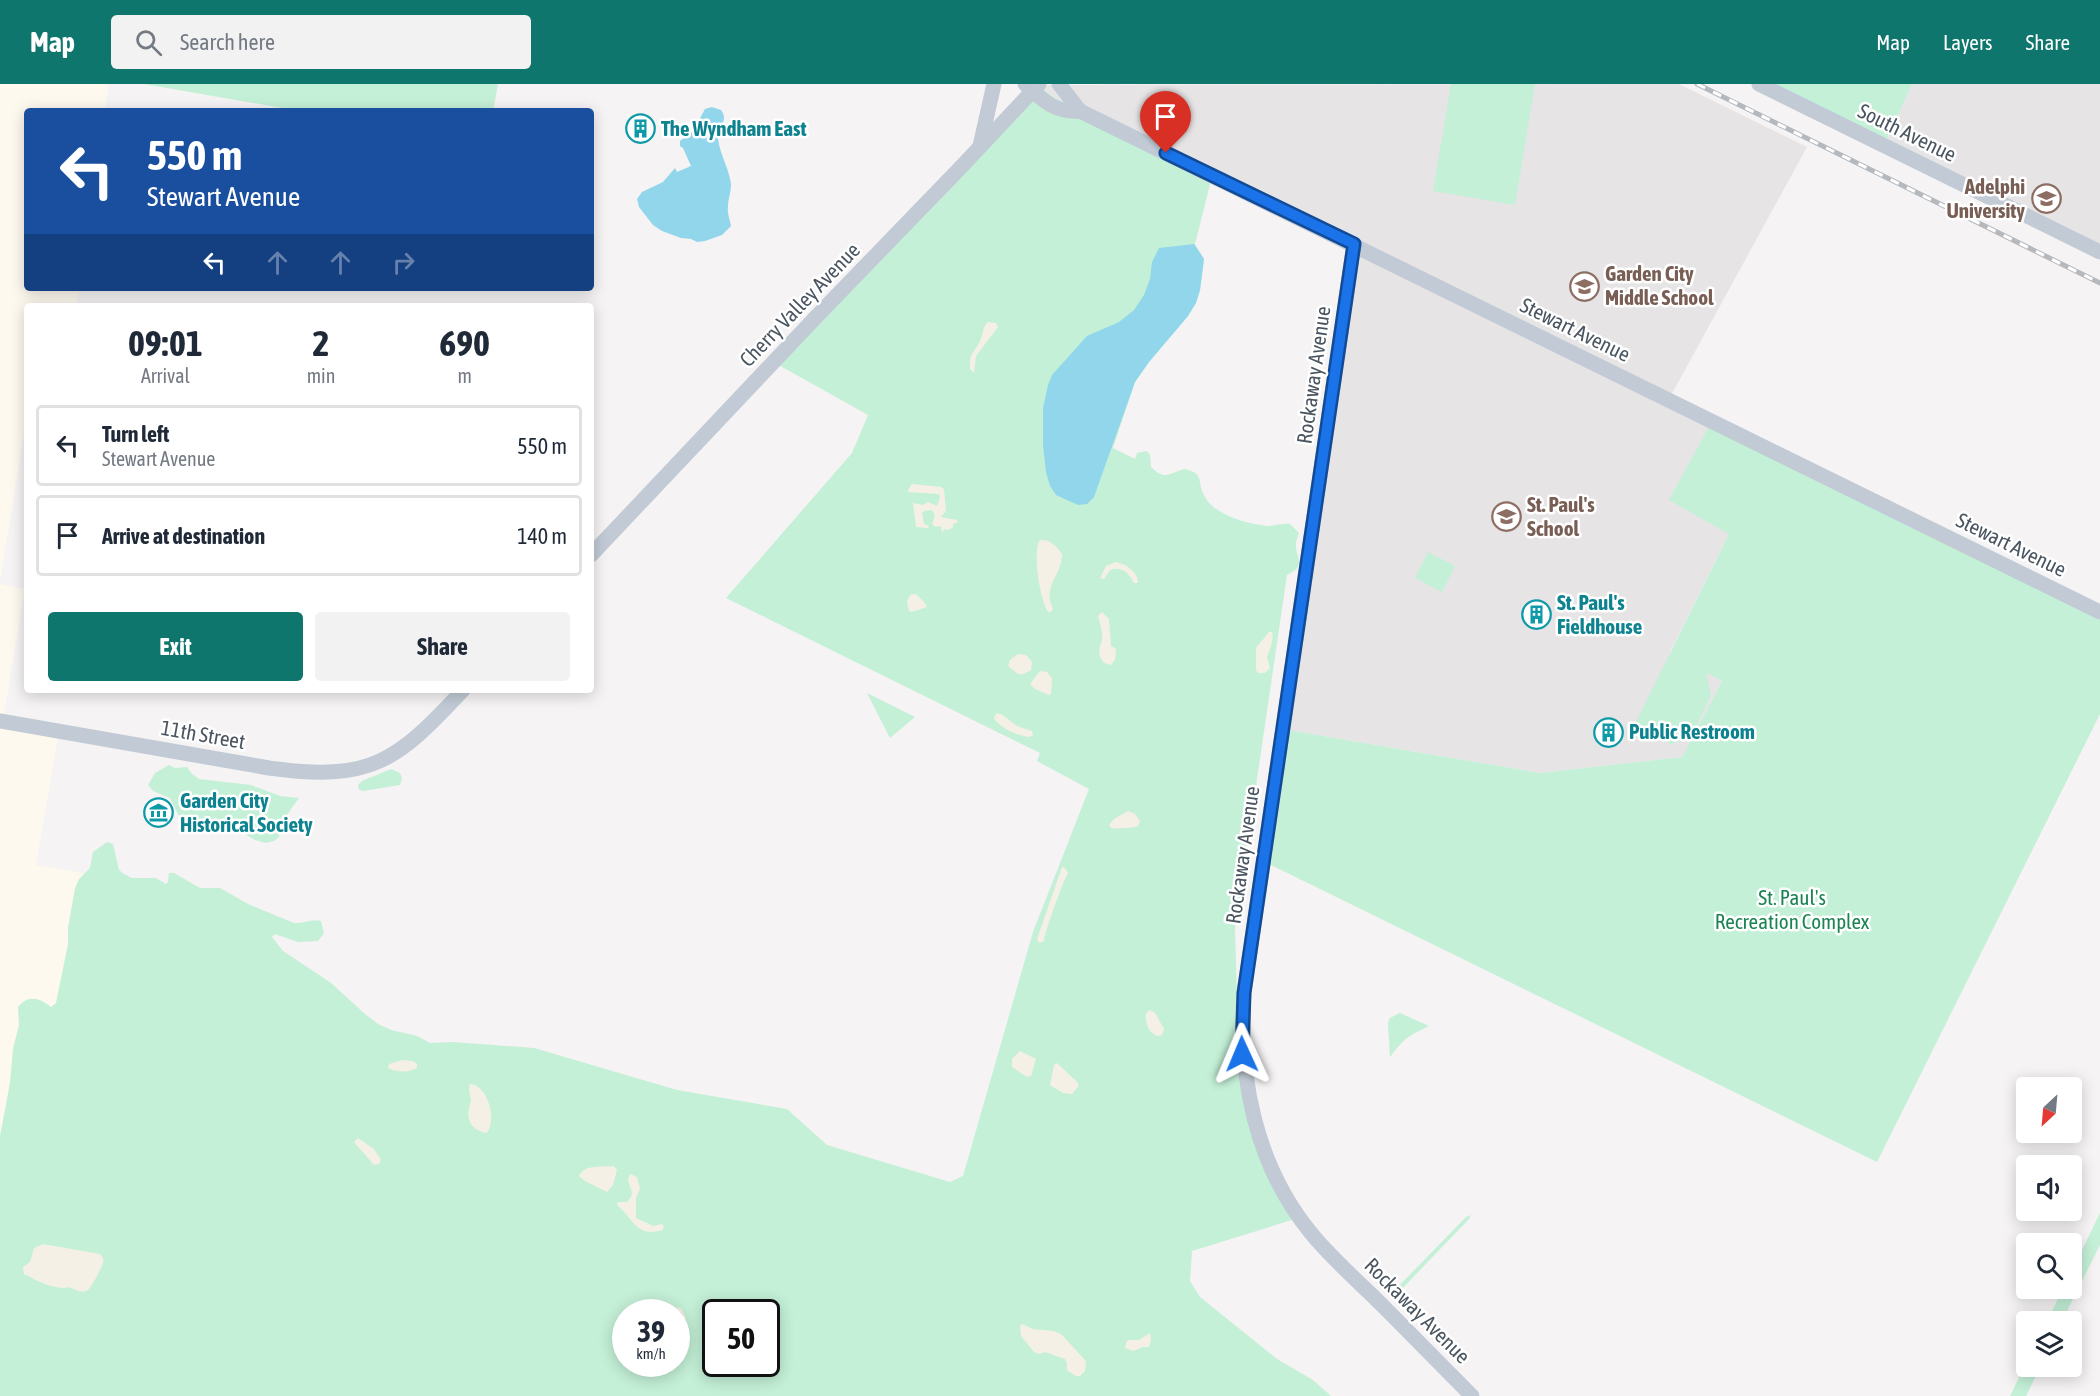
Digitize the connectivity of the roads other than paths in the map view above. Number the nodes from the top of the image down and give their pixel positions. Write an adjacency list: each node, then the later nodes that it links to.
1 (994, 84): 6 (main road)
2 (1059, 84): 5 (main road)
3 (1759, 84): 8 (main road, South Avenue)
4 (1032, 86): 5 (main road, Stewart Avenue); 6 (main road, Cherry Valley Avenue)
5 (1080, 111): 7 (main road, Stewart Avenue)
6 (980, 148): 9 (main road, Cherry Valley Avenue)
7 (1354, 244): 10 (main road, Stewart Avenue); 13 (main road, Rockaway Avenue)
8 (2100, 252)
9 (594, 552)
10 (2100, 612)
11 (460, 693): 12 (main road, 11th Street)
12 (0, 721)
13 (1472, 1396)

